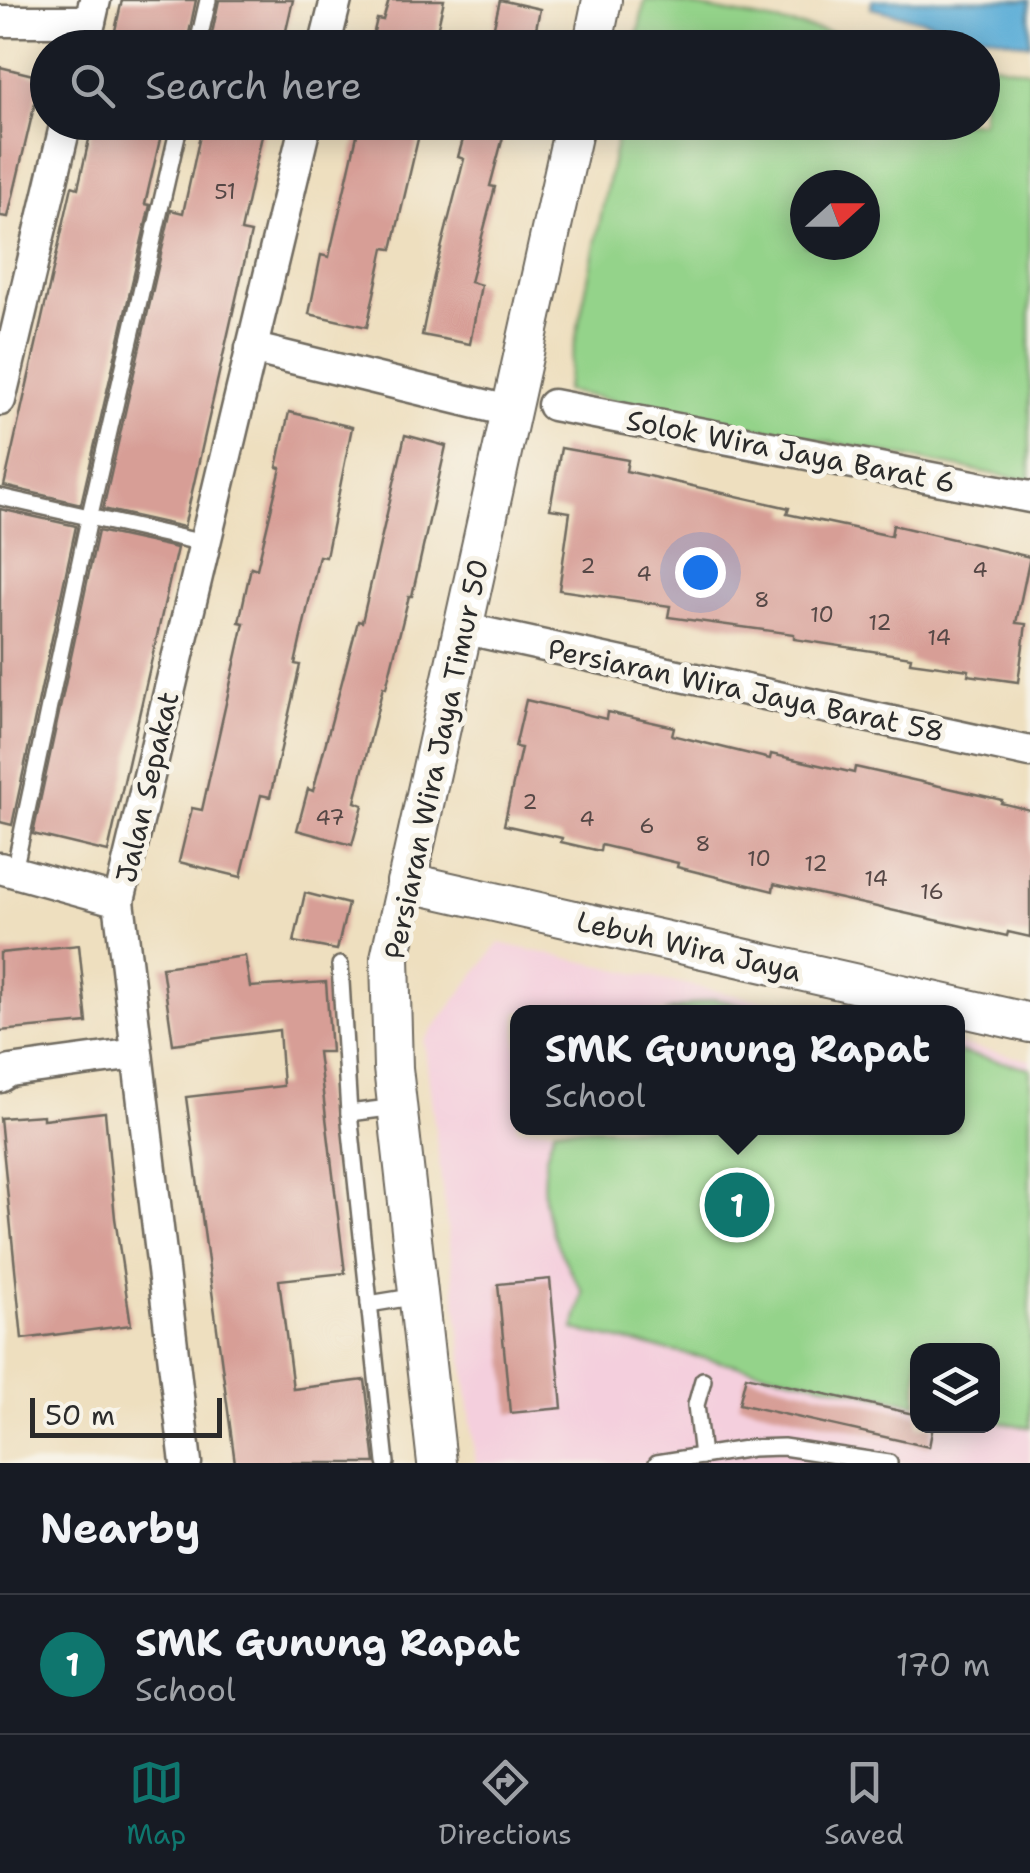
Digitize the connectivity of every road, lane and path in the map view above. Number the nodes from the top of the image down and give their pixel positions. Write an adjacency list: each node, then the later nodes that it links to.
1 (208, 0): 6 (lane)
2 (336, 0): 7 (street)
3 (602, 0): 8 (street)
4 (0, 22): 5 (street)
5 (90, 23)
6 (201, 30)
7 (328, 30)
8 (596, 30)
9 (62, 140): 14 (street)
10 (176, 140): 19 (lane)
11 (302, 140): 13 (street, Jalan Sepakat)
12 (572, 140): 16 (street, Persiaran Wira Jaya Timur 50)
13 (251, 348): 16 (street); 20 (street, Jalan Sepakat)
14 (0, 400)
15 (553, 405): 18 (street, Solok Wira Jaya Barat 6)
16 (513, 412): 21 (street, Persiaran Wira Jaya Timur 50)
17 (0, 496): 19 (lane)
18 (1030, 497)
19 (89, 519): 20 (lane); 23 (lane)
20 (204, 543): 25 (street, Jalan Sepakat)
21 (462, 628): 22 (street, Persiaran Wira Jaya Barat 58); 24 (street, Persiaran Wira Jaya Timur 50)
22 (1030, 752)
23 (7, 869): 25 (street)
24 (406, 882): 27 (street, Lebuh Wira Jaya); 32 (street, Persiaran Wira Jaya Timur 50)
25 (120, 901): 30 (street, Jalan Sepakat)
26 (340, 965): 33 (lane)
27 (950, 1005)
28 (965, 1008): 29 (street, Lebuh Wira Jaya)
29 (1030, 1023)
30 (136, 1054): 31 (street); 39 (street, Jalan Sepakat)
31 (0, 1077)
32 (397, 1107): 33 (lane); 34 (street, Persiaran Wira Jaya Timur 50)
33 (349, 1114): 35 (lane)
34 (418, 1296): 35 (lane); 41 (street, Persiaran Wira Jaya Timur 50)
35 (369, 1304): 40 (lane)
36 (703, 1380): 37 (lane)
37 (702, 1456): 38 (lane); 42 (lane)
38 (751, 1456): 43 (lane)
39 (186, 1463)
40 (386, 1463)
41 (437, 1463)
42 (658, 1463)
43 (890, 1463)

